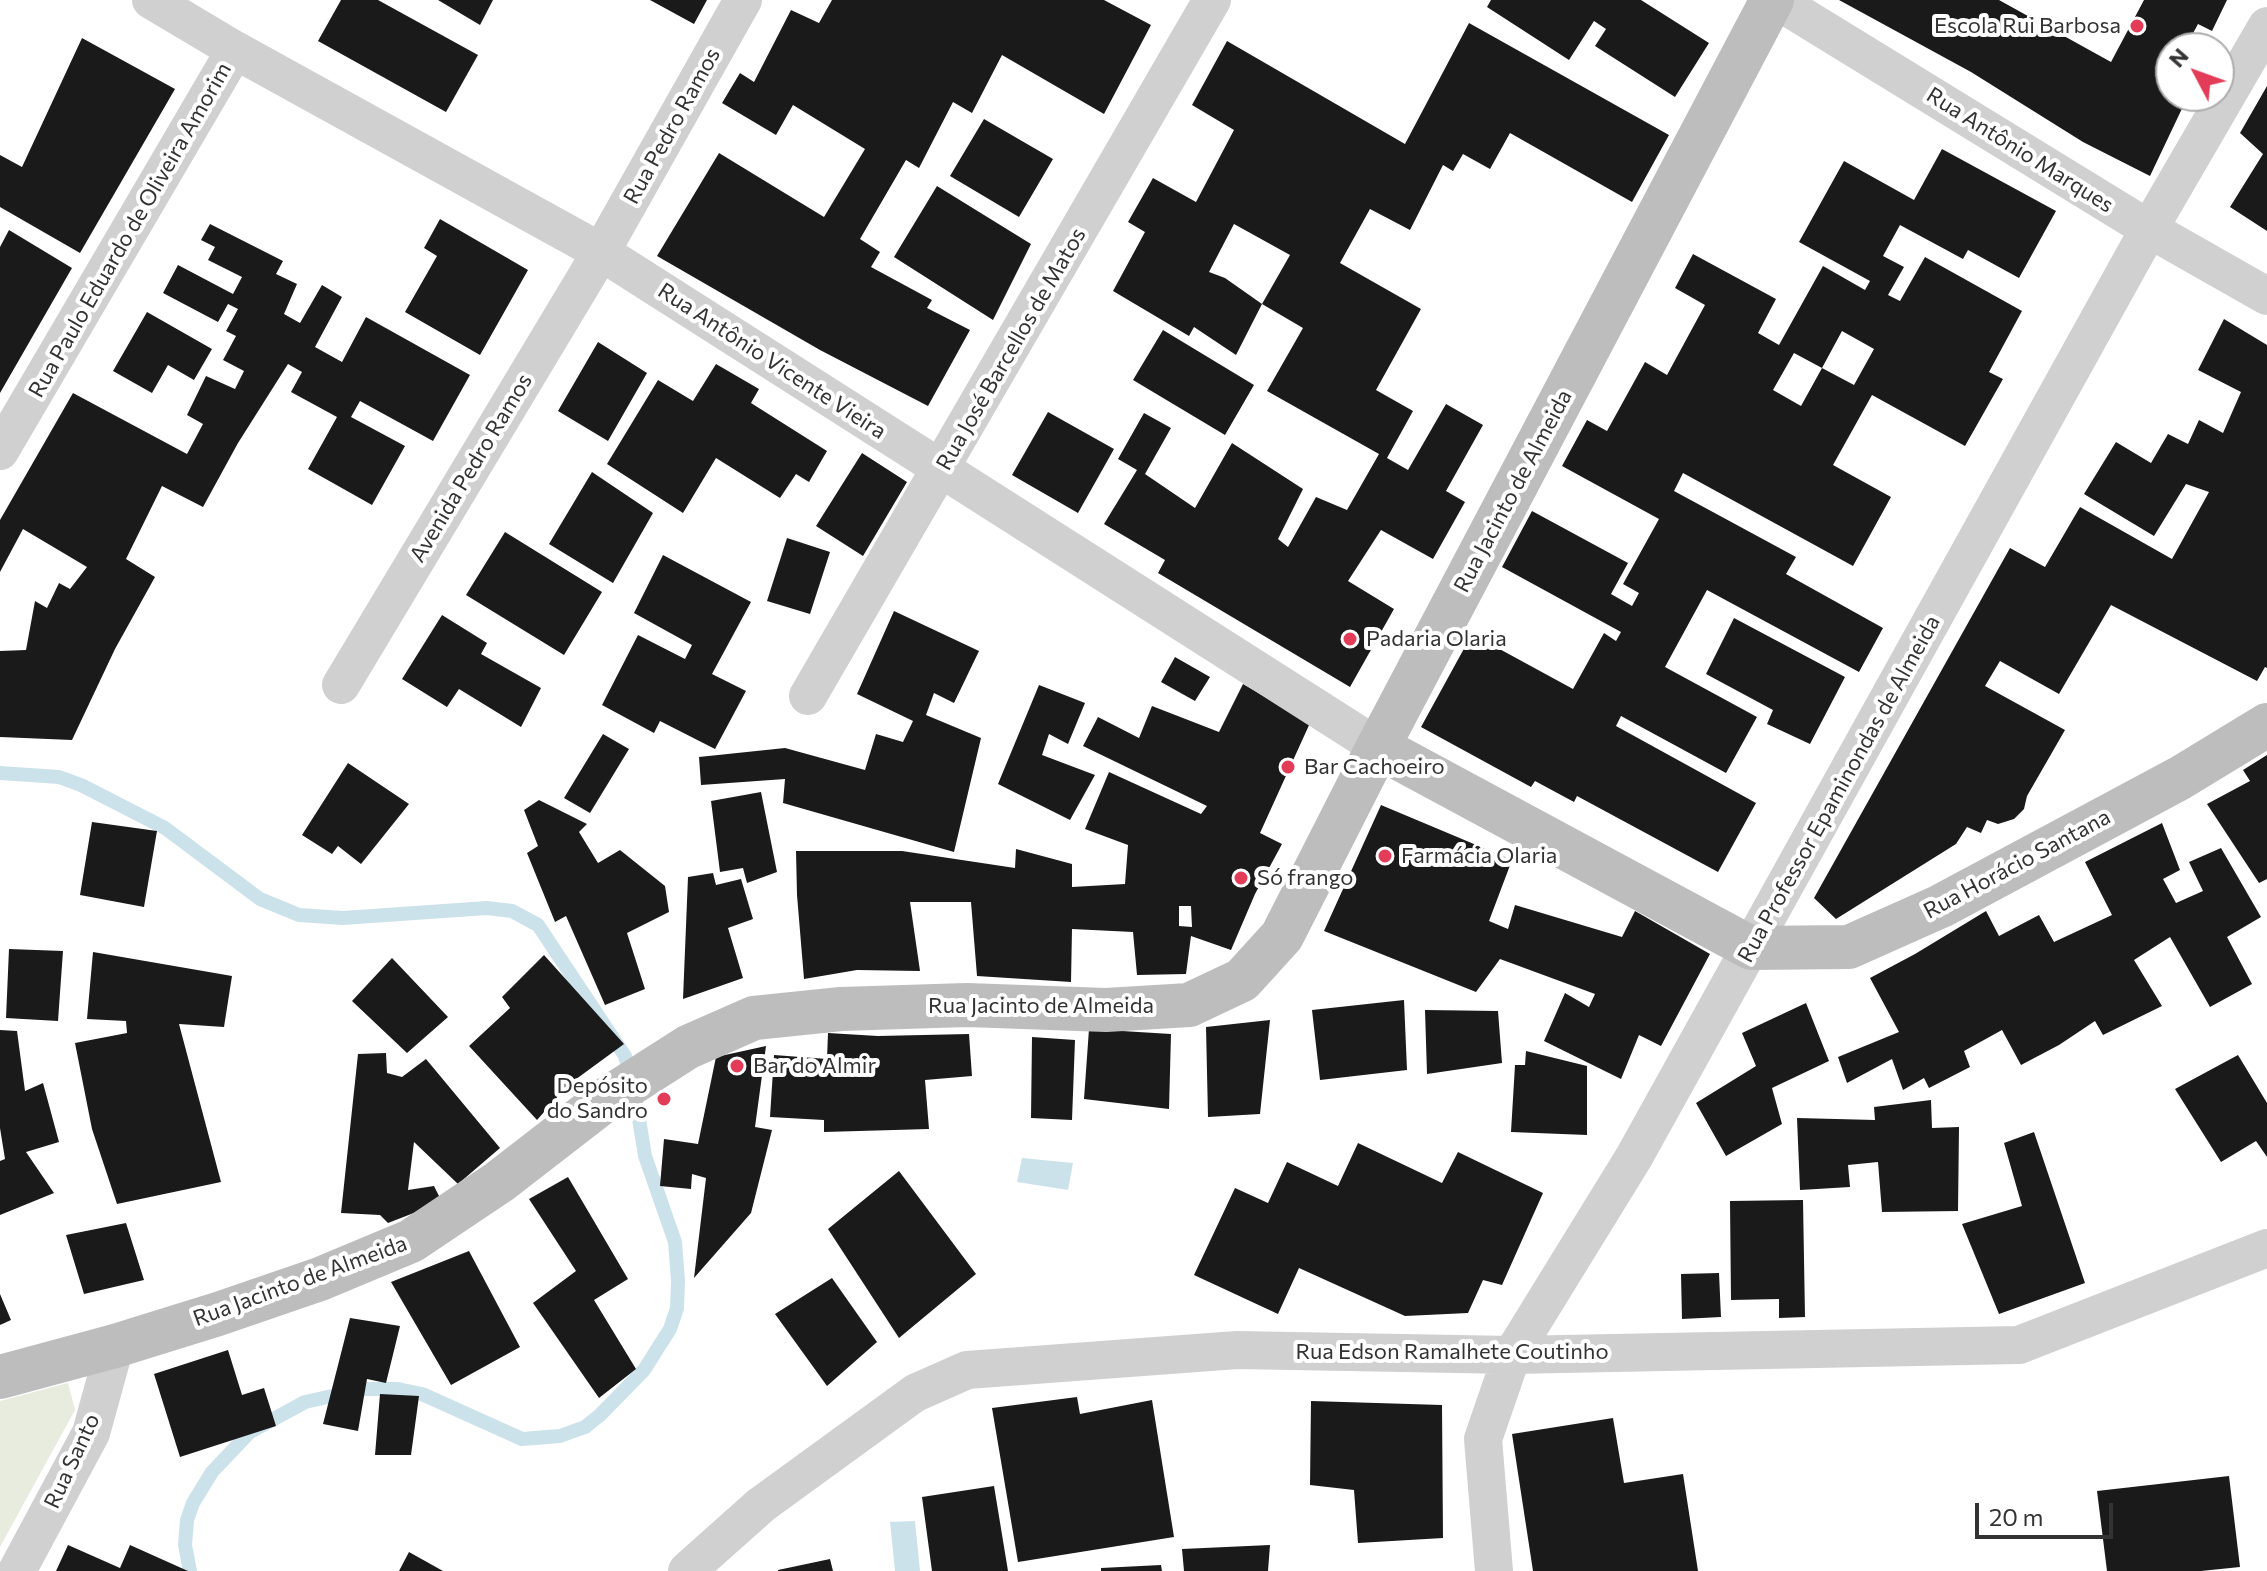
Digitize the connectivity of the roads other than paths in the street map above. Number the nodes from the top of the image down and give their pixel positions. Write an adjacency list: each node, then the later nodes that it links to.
1 (151, 0): 6 (street, Rua Antônio Vicente Vieira)
2 (743, 0): 8 (street, Rua Pedro Ramos)
3 (1212, 0): 11 (street, Rua José Barcellos de Matos)
4 (1774, 0): 7 (street, Rua Antônio Marques); 15 (street, Rua Jacinto de Almeida)
5 (2267, 26): 7 (street, Rua Professor Epaminondas de Almeida)
6 (235, 50): 8 (street, Rua Antônio Vicente Vieira); 10 (street, Rua Paulo Eduardo de Oliveira Amorim)
7 (2149, 229): 9 (street, Rua Antônio Marques); 16 (street, Rua Professor Epaminondas de Almeida)
8 (601, 252): 11 (street, Rua Antônio Vicente Vieira); 12 (street, Avenida Pedro Ramos)
9 (2267, 296)
10 (0, 451)
11 (942, 469): 13 (street, Rua José Barcellos de Matos); 15 (street, Rua Antônio Vicente Vieira)
12 (341, 685)
13 (808, 696)
14 (2267, 725): 16 (street, Rua Horácio Santana)
15 (1378, 747): 16 (street); 18 (street, Rua Jacinto de Almeida)
16 (1751, 948): 19 (street, Rua Professor Epaminondas de Almeida)
17 (2267, 1248): 19 (street, Rua Edson Ramalhete Coutinho)
18 (115, 1346): 20 (street, Rua Jacinto de Almeida); 21 (street, Rua Santo)
19 (1512, 1355): 22 (street, Rua Edson Ramalhete Coutinho); 23 (street, Rua Professor Epaminondas de Almeida)
20 (0, 1377)
21 (17, 1571)
22 (687, 1571)
23 (1494, 1571)

